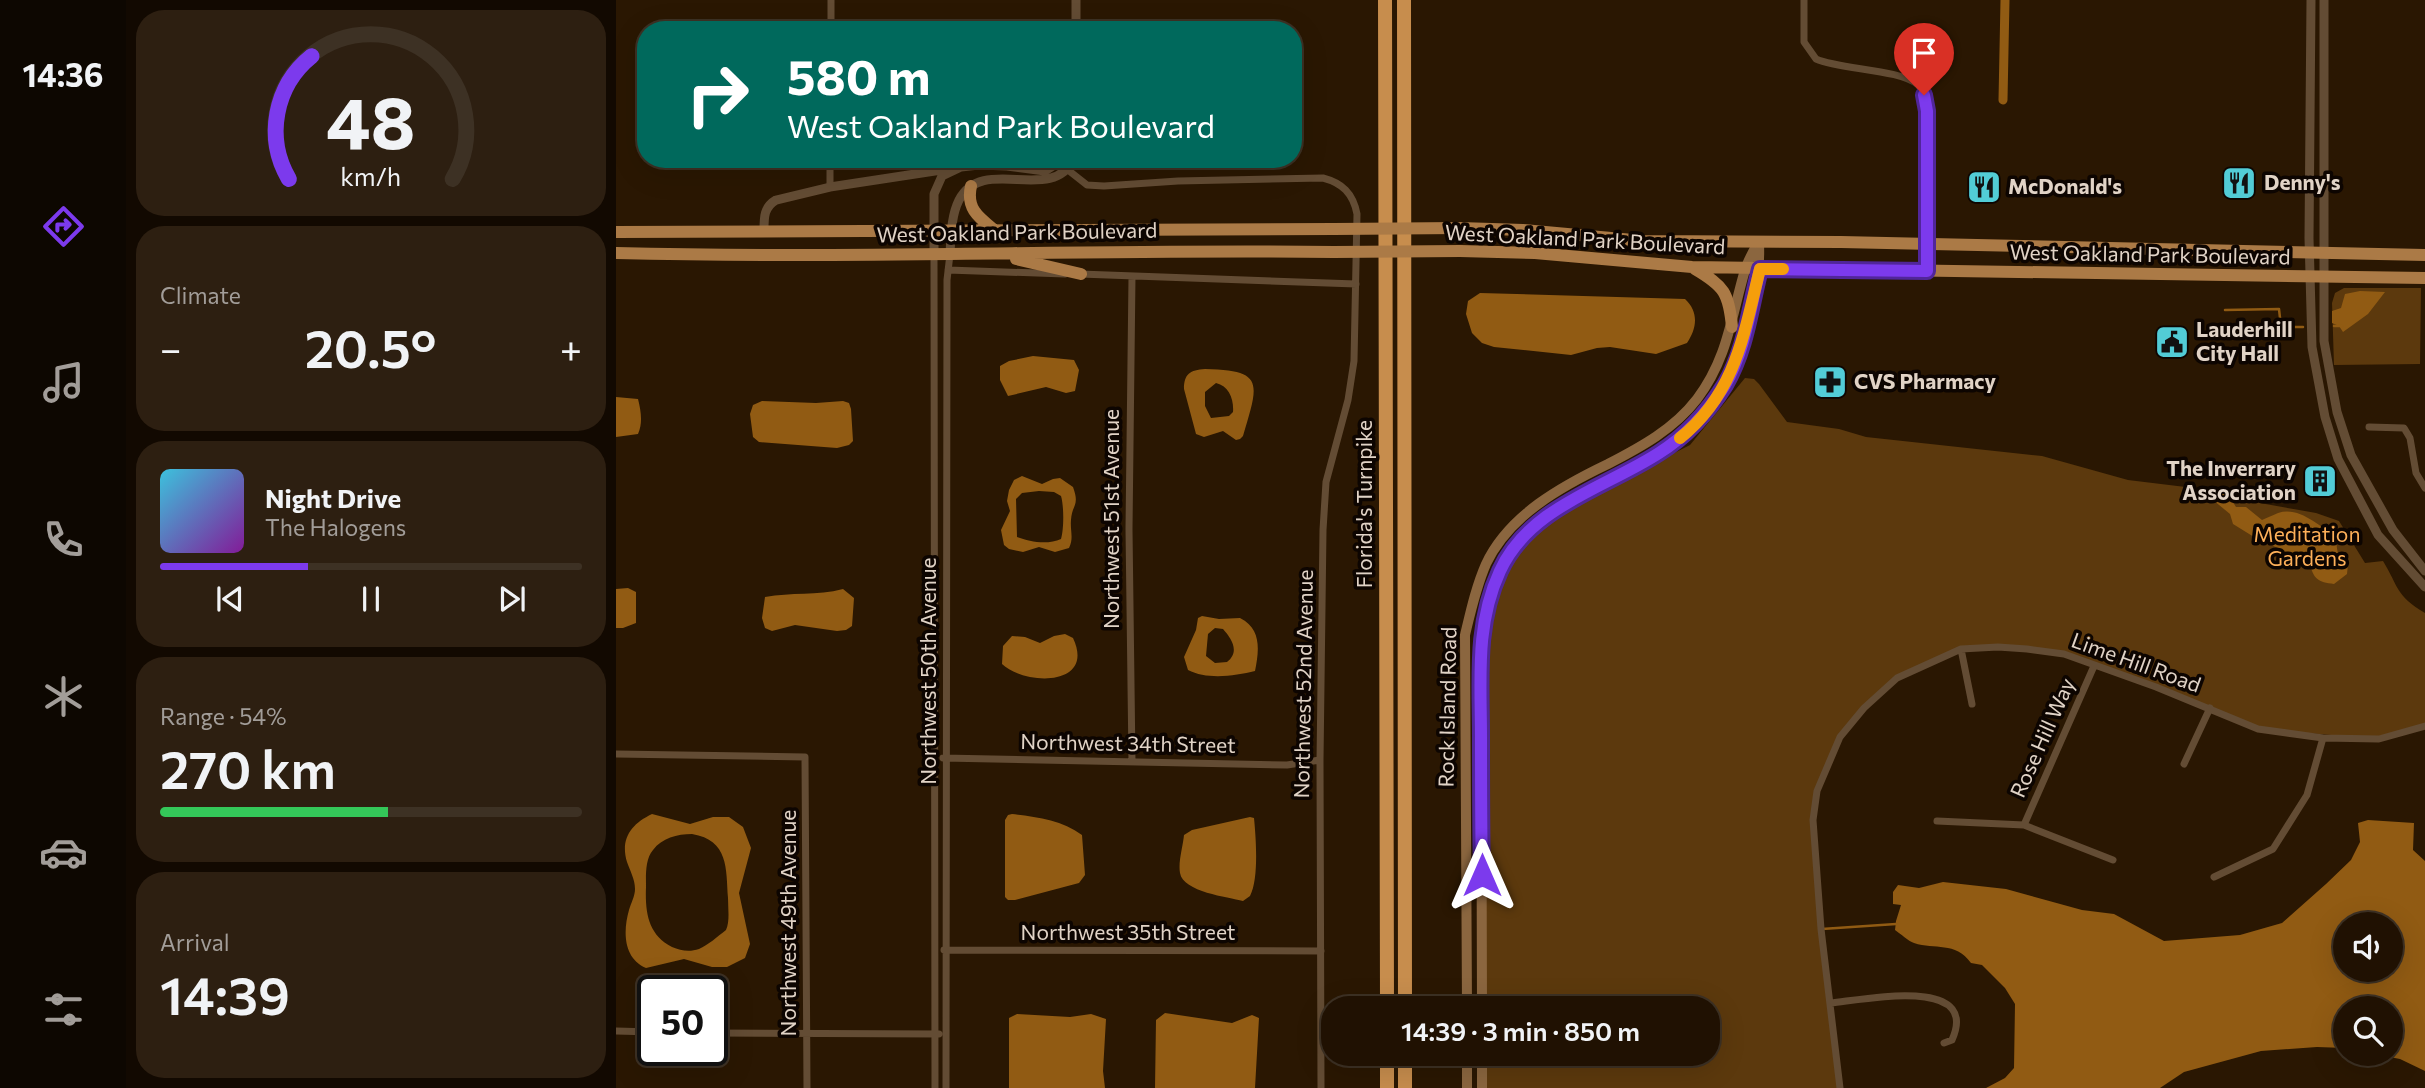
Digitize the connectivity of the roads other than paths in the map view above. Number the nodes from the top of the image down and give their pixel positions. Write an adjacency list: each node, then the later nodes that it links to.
1 (831, 0): 8 (street)
2 (1076, 0): 9 (street)
3 (1385, 0): 77 (highway, Florida's Turnpike)
4 (1404, 0): 78 (highway, Florida's Turnpike)
5 (1804, 0): 24 (street)
6 (2311, 0): 26 (street)
7 (2324, 0): 27 (street)
8 (831, 21)
9 (1076, 21)
10 (830, 168): 17 (street)
11 (954, 168): 17 (street)
12 (958, 168): 21 (street)
13 (1022, 168): 14 (street)
14 (1050, 168)
15 (1068, 170): 16 (street); 42 (street, Northwest 52nd Avenue)
16 (971, 186): 18 (street); 19 (main road)
17 (830, 187): 20 (street)
18 (952, 229): 19 (main road, West Oakland Park Boulevard); 21 (main road, West Oakland Park Boulevard); 29 (street)
19 (993, 229): 23 (main road, West Oakland Park Boulevard, bridge)
20 (764, 230): 21 (main road, West Oakland Park Boulevard); 22 (main road, West Oakland Park Boulevard)
21 (934, 230): 28 (street)
22 (616, 232)
23 (1759, 241): 24 (main road, West Oakland Park Boulevard); 33 (main road, Rock Island Road); 34 (main road, Rock Island Road)
24 (1927, 244): 26 (main road, West Oakland Park Boulevard); 36 (street)
25 (616, 253): 28 (main road, West Oakland Park Boulevard)
26 (2309, 253): 27 (main road, West Oakland Park Boulevard); 39 (street)
27 (2324, 253): 31 (main road, West Oakland Park Boulevard); 40 (street)
28 (934, 254): 29 (main road, West Oakland Park Boulevard); 46 (street, Northwest 50th Avenue)
29 (950, 254): 30 (main road, West Oakland Park Boulevard); 35 (street, Northwest 50th Avenue)
30 (988, 254): 32 (main road, West Oakland Park Boulevard, bridge); 37 (main road)
31 (2425, 255)
32 (1692, 267): 33 (main road, West Oakland Park Boulevard); 43 (main road)
33 (1746, 268): 34 (main road, West Oakland Park Boulevard); 43 (main road, Rock Island Road)
34 (1760, 269): 36 (main road, West Oakland Park Boulevard); 80 (main road, Rock Island Road)
35 (948, 270): 37 (street); 47 (street, Northwest 50th Avenue)
36 (1927, 271): 39 (main road, West Oakland Park Boulevard)
37 (1081, 274): 38 (street)
38 (1132, 276): 42 (street); 68 (street, Northwest 51st Avenue)
39 (2310, 277): 40 (main road, West Oakland Park Boulevard); 45 (street)
40 (2324, 277): 41 (main road, West Oakland Park Boulevard); 48 (street)
41 (2425, 278)
42 (1356, 284): 67 (street, Northwest 52nd Avenue)
43 (1732, 327): 79 (main road, Rock Island Road)
44 (2369, 426): 49 (street)
45 (2333, 440): 48 (street); 53 (street)
46 (934, 441): 47 (street); 50 (street, Northwest 50th Avenue)
47 (947, 441): 51 (street, Northwest 50th Avenue)
48 (2351, 455): 52 (street)
49 (2425, 488)
50 (934, 516): 51 (street); 54 (street, Northwest 50th Avenue)
51 (947, 516): 55 (street, Northwest 50th Avenue)
52 (2425, 571)
53 (2425, 587)
54 (934, 592): 55 (street); 58 (street, Northwest 50th Avenue)
55 (947, 592): 59 (street, Northwest 50th Avenue)
56 (1961, 649): 57 (street, Lime Hill Road); 60 (street); 81 (street, Lime Hill Road)
57 (2094, 666): 61 (street, Lime Hill Road); 71 (street, Rose Hill Way)
58 (935, 674): 59 (street); 65 (street, Northwest 50th Avenue)
59 (946, 674): 66 (street, Northwest 50th Avenue)
60 (1972, 704)
61 (2210, 708): 63 (street, Lime Hill Road); 69 (street)
62 (2425, 726): 63 (street, Lime Hill Road)
63 (2323, 738): 73 (street)
64 (616, 754): 85 (street, Northwest 49th Avenue)
65 (936, 758): 66 (street, Northwest 34th Street); 74 (street, Northwest 50th Avenue)
66 (946, 758): 68 (street, Northwest 34th Street); 75 (street, Northwest 50th Avenue)
67 (1320, 761): 68 (street, Northwest 34th Street); 76 (street, Northwest 52nd Avenue)
68 (1132, 762)
69 (2184, 764)
70 (1937, 821): 71 (street)
71 (2024, 825): 72 (street)
72 (2113, 860)
73 (2214, 877)
74 (935, 950): 75 (street, Northwest 35th Street); 86 (street, Northwest 50th Avenue)
75 (947, 950): 76 (street, Northwest 35th Street); 87 (street, Northwest 50th Avenue)
76 (1321, 951): 96 (street, Northwest 52nd Avenue)
77 (1387, 996)
78 (1405, 996)
79 (1467, 996)
80 (1482, 996)
81 (1831, 1003): 88 (street); 101 (street, Lime Hill Road)
82 (616, 1031): 83 (street)
83 (637, 1032)
84 (728, 1033): 85 (street)
85 (807, 1034): 86 (street); 93 (street, Northwest 49th Avenue)
86 (935, 1034): 87 (street); 94 (street, Northwest 50th Avenue)
87 (947, 1035): 95 (street, Northwest 50th Avenue)
88 (1944, 1043)
89 (1387, 1066): 97 (highway)
90 (1405, 1066): 98 (highway)
91 (1467, 1066): 99 (main road)
92 (1482, 1066): 100 (main road)
93 (807, 1088)
94 (935, 1088)
95 (946, 1088)
96 (1321, 1088)
97 (1387, 1088)
98 (1405, 1088)
99 (1467, 1088)
100 (1482, 1088)
101 (1840, 1088)

